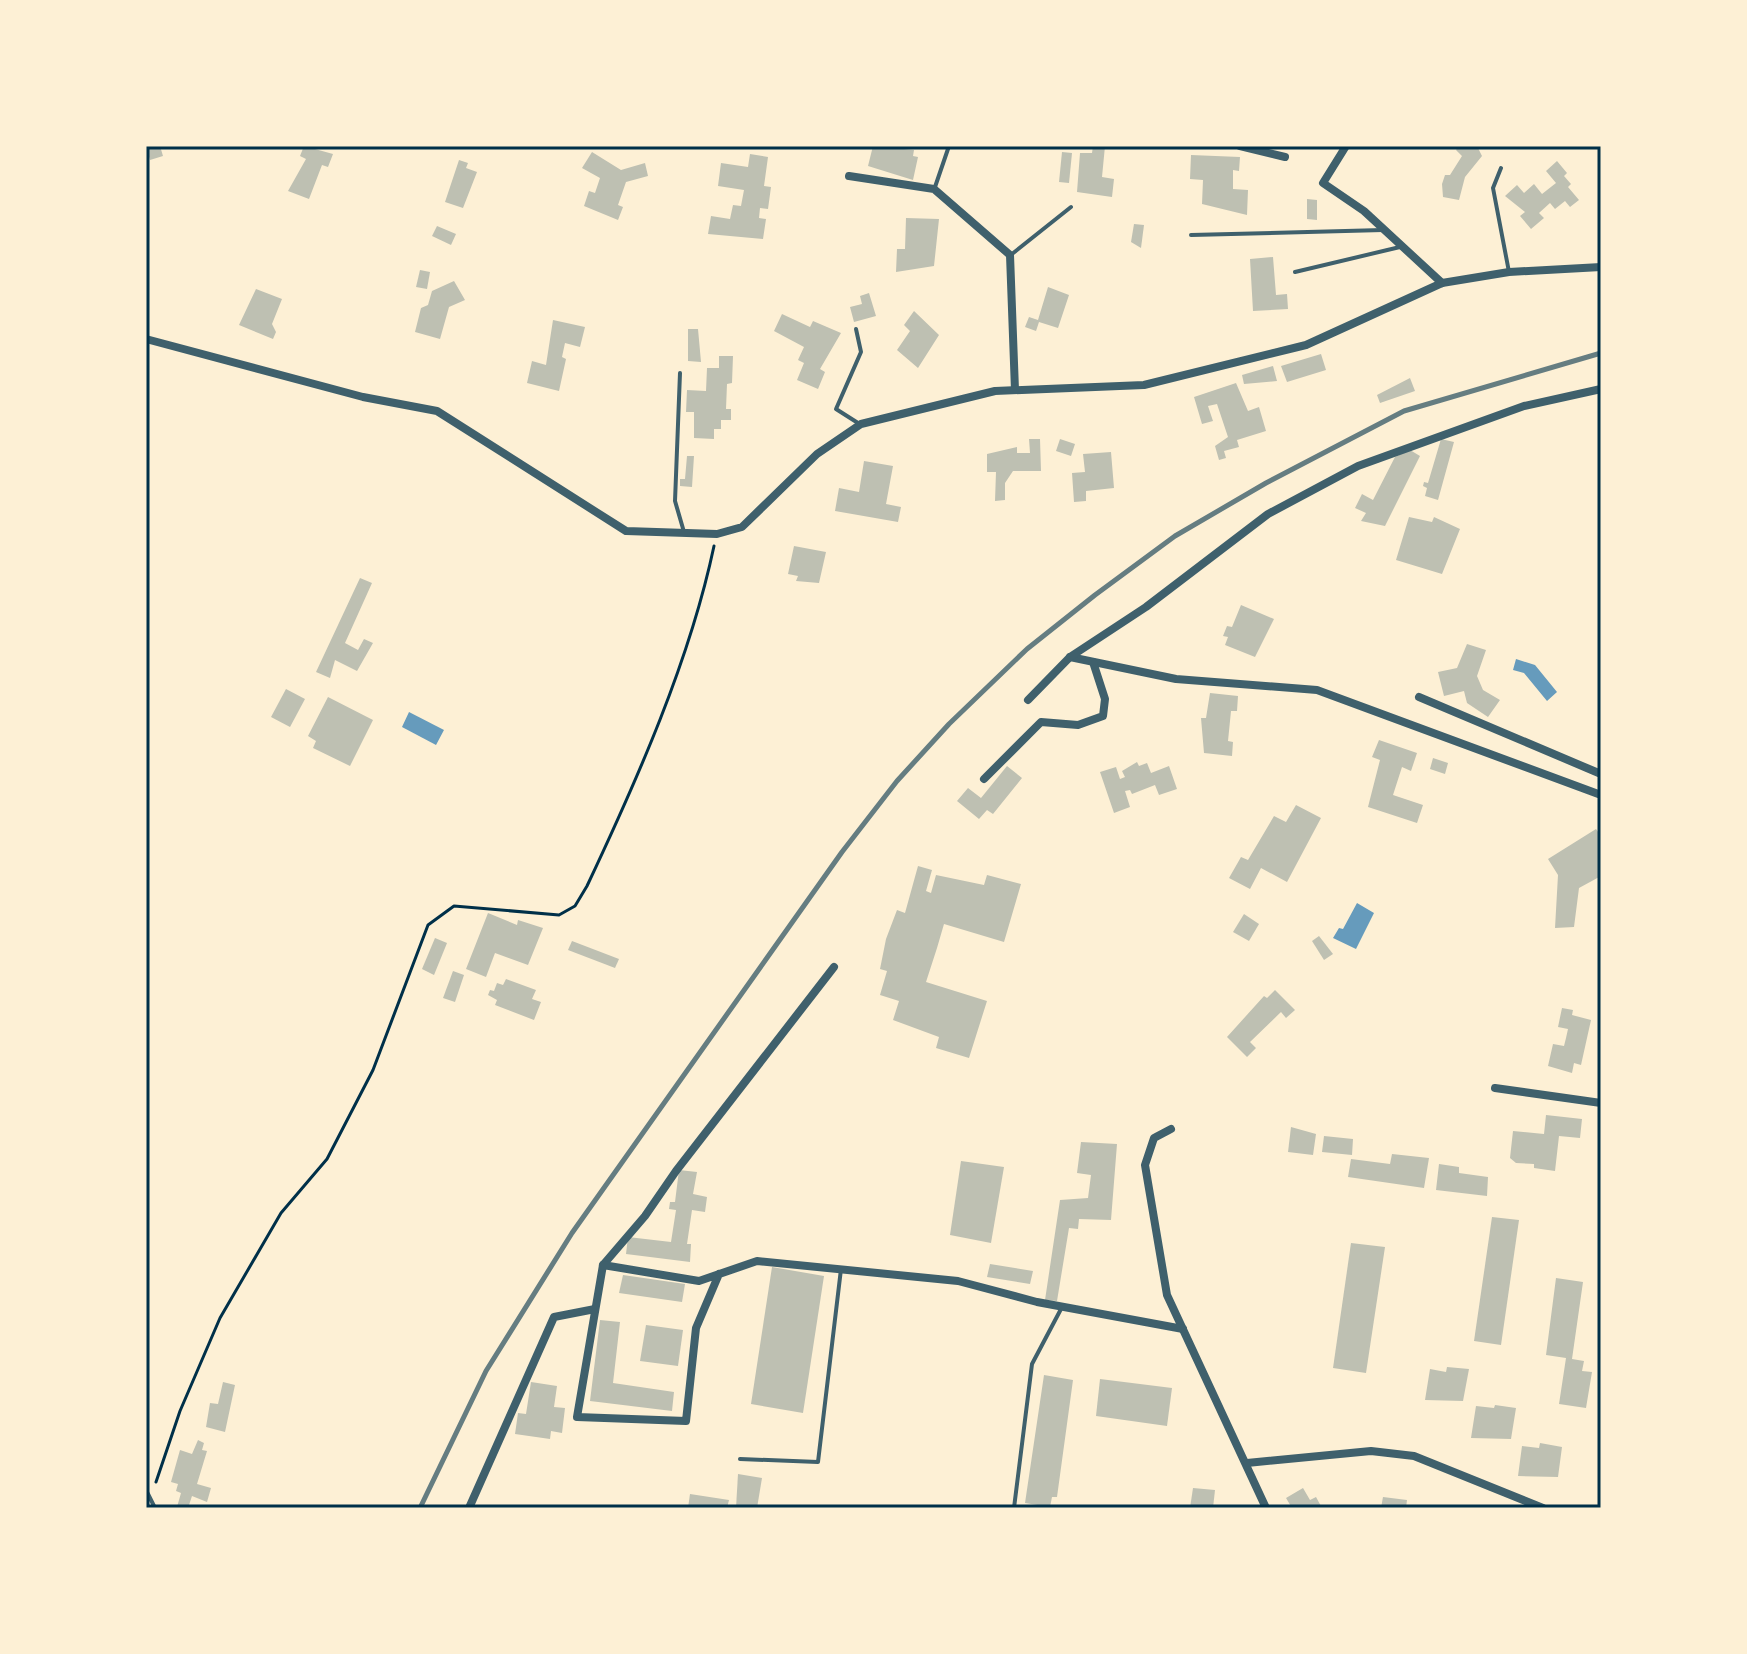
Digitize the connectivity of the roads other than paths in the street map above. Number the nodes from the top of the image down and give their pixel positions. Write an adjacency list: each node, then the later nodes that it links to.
1 (949, 146): 7 (lane)
2 (1240, 146): 4 (street)
3 (1346, 146): 9 (street)
4 (1285, 157)
5 (1501, 168): 15 (lane)
6 (849, 176): 7 (street)
7 (934, 189): 12 (street)
8 (1071, 207): 12 (lane)
9 (1385, 230): 10 (lane); 11 (street)
10 (1191, 235)
11 (1403, 247): 14 (lane); 16 (street)
12 (1010, 255): 21 (street)
13 (1601, 267): 15 (street)
14 (1295, 272)
15 (1509, 272): 16 (street)
16 (1442, 283): 21 (street)
17 (856, 329): 22 (lane)
18 (146, 339): 23 (street)
19 (680, 373): 23 (lane)
20 (1601, 389): 24 (street)
21 (1015, 390): 22 (street)
22 (861, 424): 23 (street)
23 (685, 535)
24 (1070, 657): 25 (street); 27 (street)
25 (1093, 662): 29 (street); 30 (street)
26 (1419, 697): 28 (street)
27 (1028, 700)
28 (1601, 774)
29 (984, 779)
30 (1601, 795)
31 (834, 967): 35 (street)
32 (1495, 1088): 33 (street)
33 (1601, 1103)
34 (1171, 1129): 40 (street)
35 (603, 1265): 37 (street); 39 (street)
36 (841, 1269): 37 (street); 38 (street); 41 (lane)
37 (719, 1274): 39 (street)
38 (1062, 1307): 40 (street); 46 (lane)
39 (595, 1309): 45 (street)
40 (1183, 1329): 42 (street)
41 (740, 1459)
42 (1247, 1463): 47 (street); 48 (street)
43 (146, 1490): 44 (lane)
44 (155, 1508)
45 (469, 1508)
46 (1014, 1508)
47 (1266, 1508)
48 (1543, 1508)

